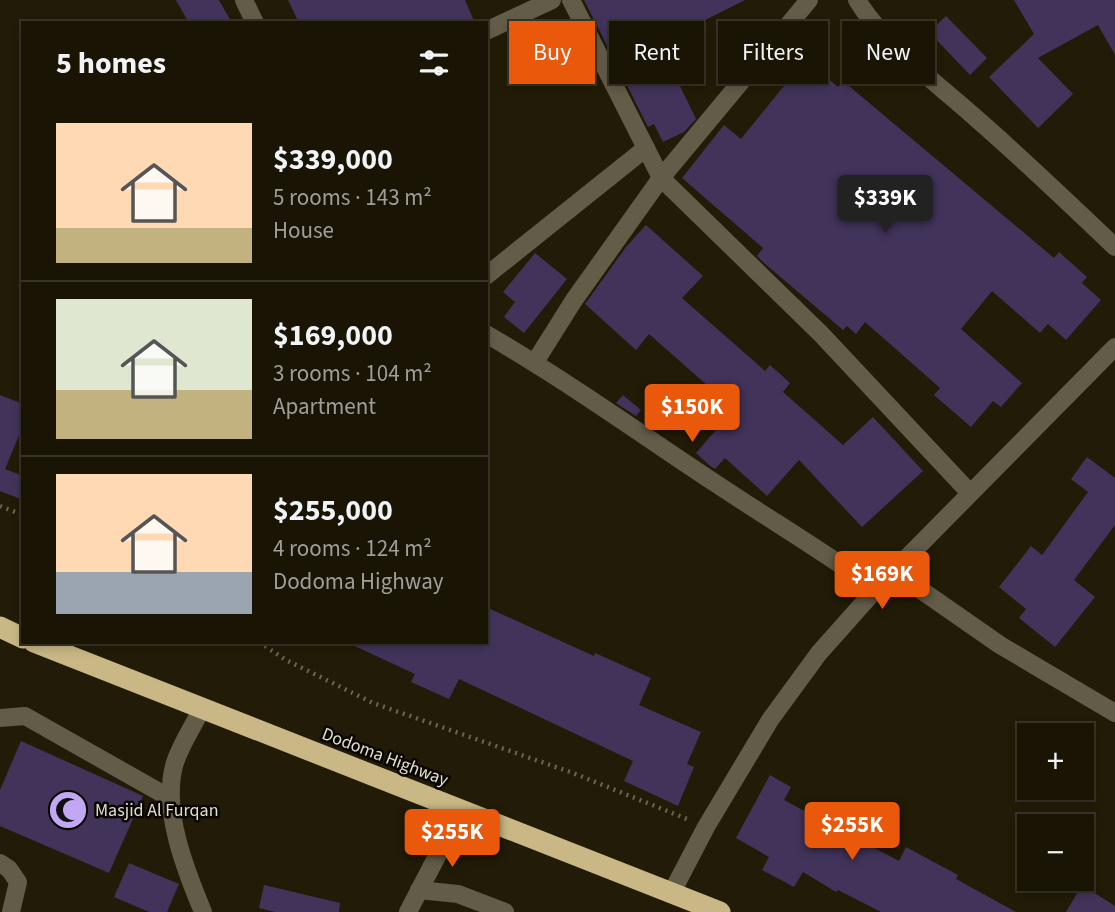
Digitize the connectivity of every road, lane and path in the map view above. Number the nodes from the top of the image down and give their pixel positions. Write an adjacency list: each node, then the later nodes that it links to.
1 (244, 0): 6 (street)
2 (552, 0): 7 (street)
3 (571, 0): 8 (street)
4 (809, 0): 9 (street)
5 (857, 0): 10 (street)
6 (254, 21)
7 (488, 30)
8 (646, 148): 9 (street); 11 (street)
9 (662, 178): 14 (street); 15 (street)
10 (1115, 247)
11 (488, 274)
12 (488, 335): 14 (street)
13 (1115, 347): 15 (street)
14 (535, 362): 19 (street)
15 (970, 493): 18 (street)
16 (0, 506): 17 (path)
17 (21, 514)
18 (895, 572): 19 (street); 25 (street)
19 (876, 589): 29 (street)
20 (0, 627): 21 (highway)
21 (21, 637)
22 (39, 644): 24 (highway, Dodoma Highway)
23 (262, 644): 29 (path)
24 (202, 708): 27 (street); 28 (highway, Dodoma Highway)
25 (1115, 713)
26 (0, 718): 27 (street)
27 (170, 798): 34 (street)
28 (461, 810): 31 (street); 32 (highway, Dodoma Highway)
29 (706, 827): 32 (street)
30 (0, 863): 33 (street)
31 (419, 890): 35 (street); 36 (street)
32 (671, 894): 37 (highway, Dodoma Highway)
33 (11, 912)
34 (203, 912)
35 (408, 912)
36 (505, 912)
37 (720, 912)

